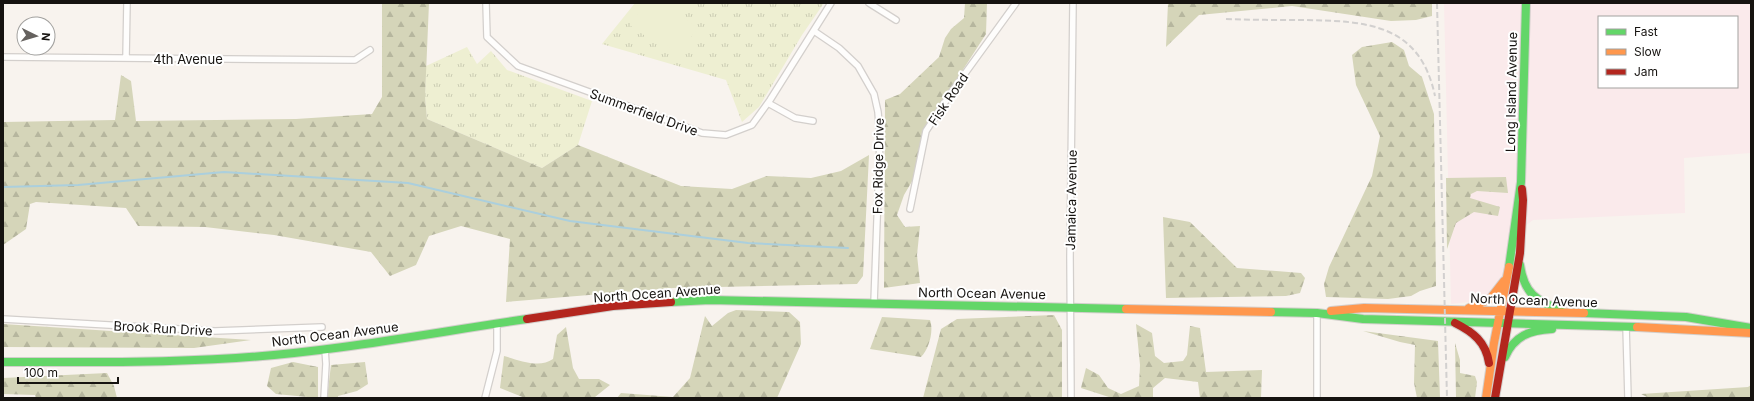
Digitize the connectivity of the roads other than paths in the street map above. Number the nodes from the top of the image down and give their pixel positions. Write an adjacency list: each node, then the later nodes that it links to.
1 (127, 3): 12 (street)
2 (486, 3): 13 (street, Summerfield Drive)
3 (831, 3): 9 (street, Summerfield Drive)
4 (869, 3): 8 (street)
5 (1016, 3): 16 (street, Fisk Road)
6 (1073, 3): 20 (street, Jamaica Avenue)
7 (1526, 3): 15 (main road, Long Island Avenue)
8 (896, 20)
9 (814, 31): 13 (street, Summerfield Drive); 19 (street, Fox Ridge Drive)
10 (370, 50): 12 (street, 4th Avenue)
11 (3, 56): 12 (street, 4th Avenue)
12 (126, 58)
13 (768, 103): 14 (street)
14 (813, 121)
15 (1521, 182): 17 (main road, Long Island Avenue); 18 (main road, Long Island Avenue)
16 (910, 209)
17 (1520, 253): 23 (main road, Long Island Avenue); 25 (main road)
18 (1507, 277): 21 (main road); 22 (main road, Long Island Avenue)
19 (874, 303): 20 (main road, North Ocean Avenue); 30 (main road, North Ocean Avenue)
20 (1070, 307): 24 (main road, North Ocean Avenue); 42 (street, Jamaica Avenue)
21 (1465, 310): 22 (main road, North Ocean Avenue); 24 (main road, North Ocean Avenue)
22 (1501, 311): 23 (main road, North Ocean Avenue); 28 (main road, Long Island Avenue)
23 (1510, 311): 25 (main road, North Ocean Avenue); 29 (main road, Long Island Avenue)
24 (1317, 313): 27 (main road, North Ocean Avenue); 43 (street)
25 (1570, 313): 34 (main road, North Ocean Avenue)
26 (3, 319): 33 (street, Brook Run Drive)
27 (1452, 322): 28 (main road, North Ocean Avenue); 38 (main road)
28 (1499, 322): 29 (main road, North Ocean Avenue); 38 (main road, Long Island Avenue)
29 (1508, 322): 31 (main road, North Ocean Avenue); 39 (main road, Long Island Avenue)
30 (497, 323): 36 (main road, North Ocean Avenue); 41 (street)
31 (1592, 325): 32 (main road, North Ocean Avenue); 39 (main road)
32 (1626, 326): 35 (main road, North Ocean Avenue); 46 (street)
33 (322, 327)
34 (1751, 328)
35 (1751, 333)
36 (325, 349): 37 (main road, North Ocean Avenue); 40 (street)
37 (3, 362)
38 (1489, 372): 44 (main road, Long Island Avenue)
39 (1498, 374): 45 (main road, Long Island Avenue)
40 (324, 398)
41 (485, 398)
42 (1071, 398)
43 (1317, 398)
44 (1486, 398)
45 (1495, 398)
46 (1628, 398)

